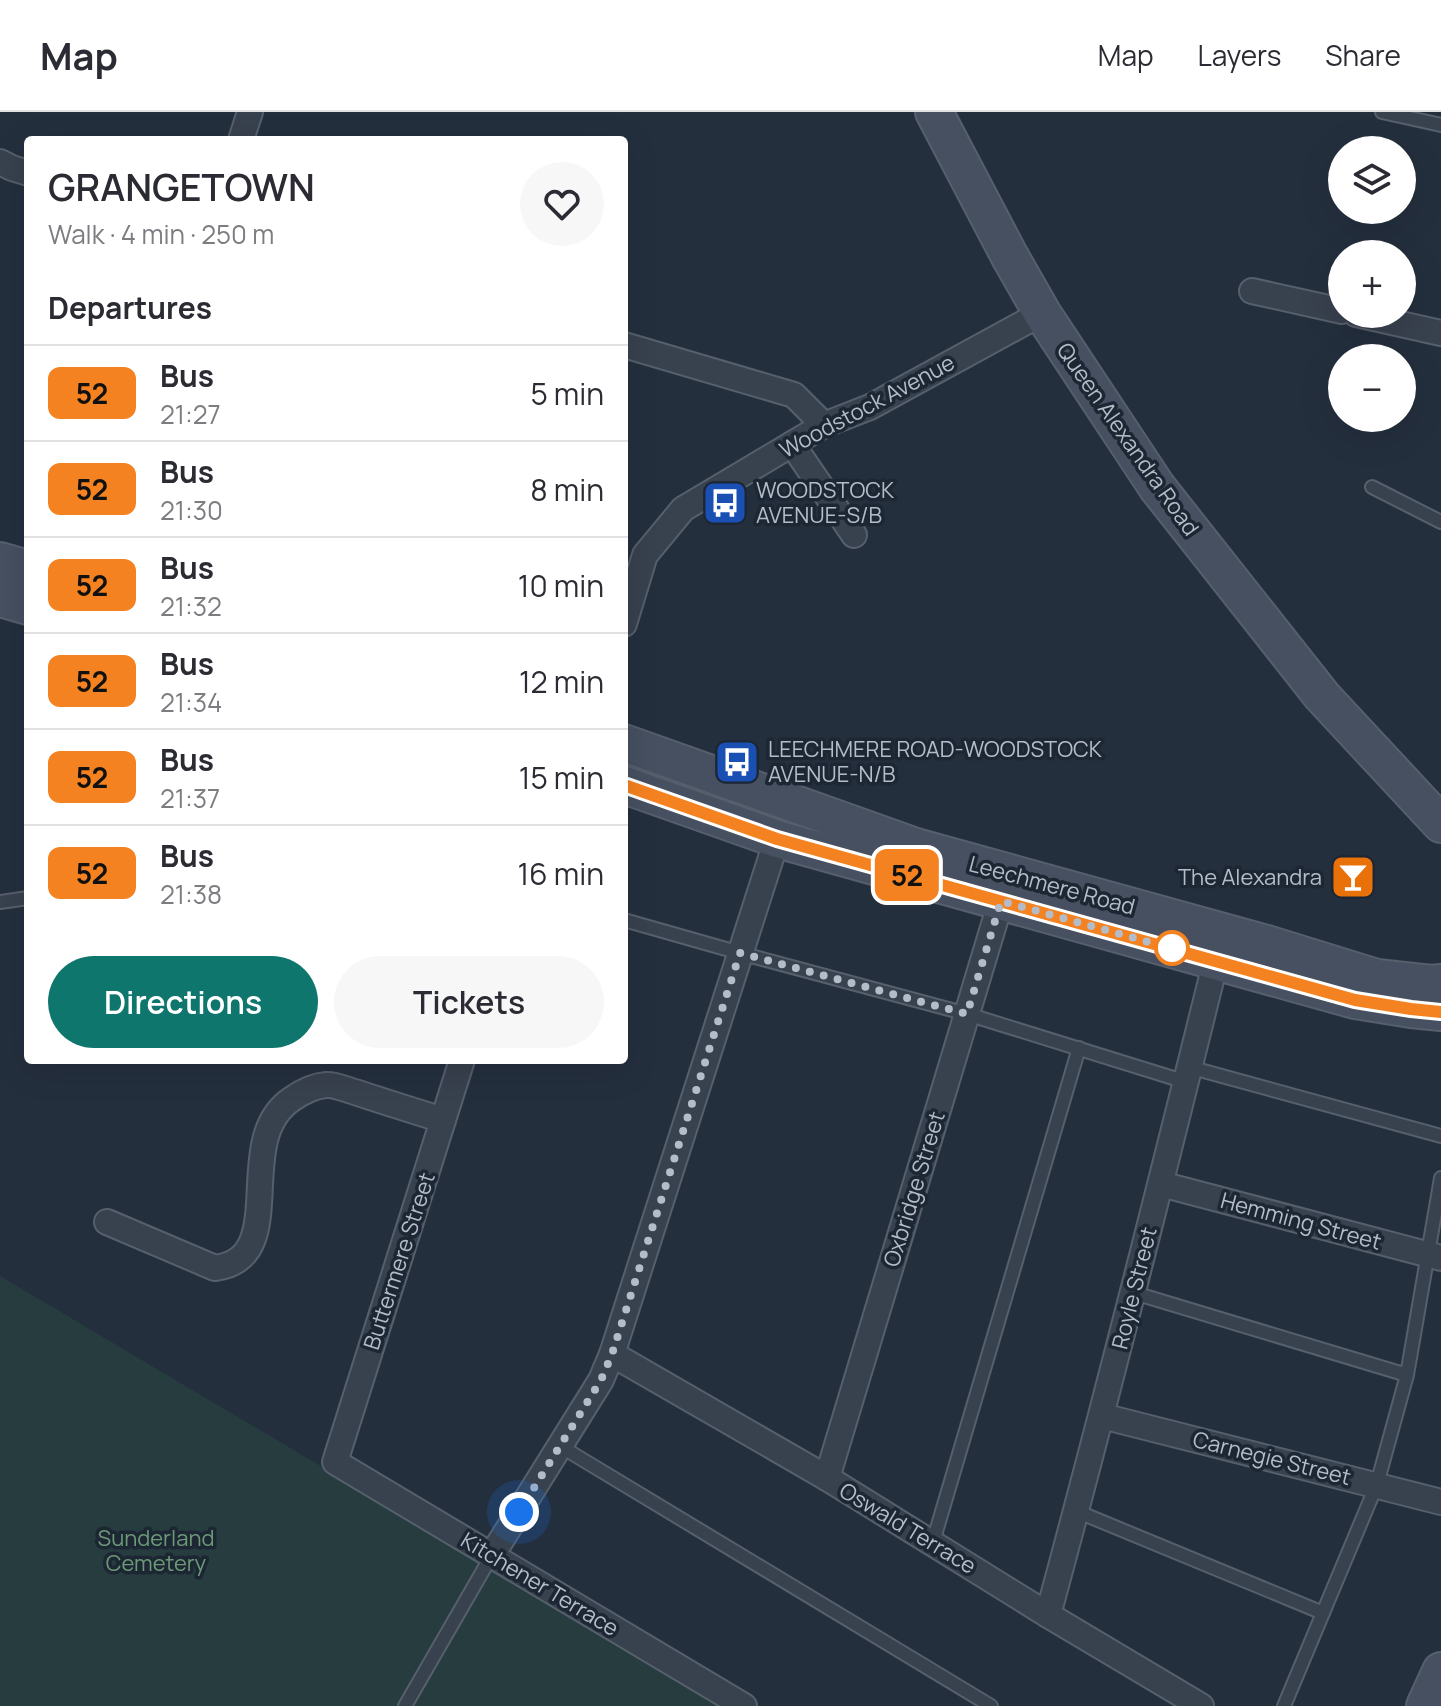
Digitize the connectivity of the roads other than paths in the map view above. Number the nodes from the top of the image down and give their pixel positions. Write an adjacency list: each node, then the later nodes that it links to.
1 (250, 112): 5 (street)
2 (934, 112): 10 (street, Queen Alexandra Road)
3 (1382, 112): 4 (lane)
4 (1441, 125)
5 (242, 136)
6 (0, 162): 7 (street)
7 (24, 172)
8 (1252, 291): 9 (street)
9 (1328, 308)
10 (1042, 313): 14 (street, Woodstock Avenue); 26 (street, Queen Alexandra Road)
11 (1416, 327): 12 (street)
12 (1441, 333)
13 (628, 346): 14 (street)
14 (824, 425): 15 (street, Woodstock Avenue)
15 (792, 444): 18 (street); 23 (street, Woodstock Avenue)
16 (1372, 487): 17 (lane)
17 (1441, 522)
18 (854, 535)
19 (0, 561): 20 (street)
20 (24, 568)
21 (0, 598): 22 (street)
22 (24, 605)
23 (628, 611)
24 (628, 744): 34 (street, Leechmere Road)
25 (628, 786): 27 (street, Leechmere Road)
26 (1436, 822)
27 (777, 839): 29 (street, Leechmere Road); 32 (street)
28 (24, 899): 30 (lane)
29 (1001, 901): 33 (street, Leechmere Road); 36 (street, Oxbridge Street)
30 (0, 902)
31 (628, 921): 32 (lane)
32 (740, 953): 36 (lane); 47 (street)
33 (1216, 960): 35 (street, Leechmere Road); 39 (street, Royle Street)
34 (1441, 983)
35 (1441, 1012)
36 (967, 1014): 37 (lane); 52 (street, Oxbridge Street)
37 (1079, 1048): 39 (lane); 56 (lane)
38 (461, 1064): 40 (street, Buttermere Street)
39 (1188, 1074): 41 (lane); 43 (street, Royle Street)
40 (443, 1120): 44 (street); 51 (street, Buttermere Street)
41 (1441, 1136)
42 (1441, 1178): 45 (lane)
43 (1161, 1184): 45 (street, Hemming Street); 46 (street, Royle Street)
44 (107, 1222)
45 (1435, 1257): 48 (lane)
46 (1131, 1292): 48 (lane); 49 (street, Royle Street)
47 (612, 1354): 50 (street); 52 (street, Oswald Terrace)
48 (1407, 1375): 53 (lane)
49 (1102, 1416): 53 (street, Carnegie Street); 55 (street, Royle Street)
50 (560, 1446): 57 (street); 62 (lane)
51 (335, 1462): 57 (street, Kitchener Terrace)
52 (827, 1478): 56 (street, Oswald Terrace)
53 (1377, 1484): 54 (street, Carnegie Street); 58 (lane)
54 (1441, 1502)
55 (1076, 1511): 58 (lane); 59 (street, Royle Street)
56 (933, 1542): 59 (street, Oswald Terrace)
57 (492, 1555): 60 (lane); 61 (street, Kitchener Terrace)
58 (1323, 1613): 64 (lane)
59 (1048, 1615): 63 (street, Oswald Terrace)
60 (405, 1706)
61 (744, 1706)
62 (991, 1706)
63 (1201, 1706)
64 (1284, 1706)

